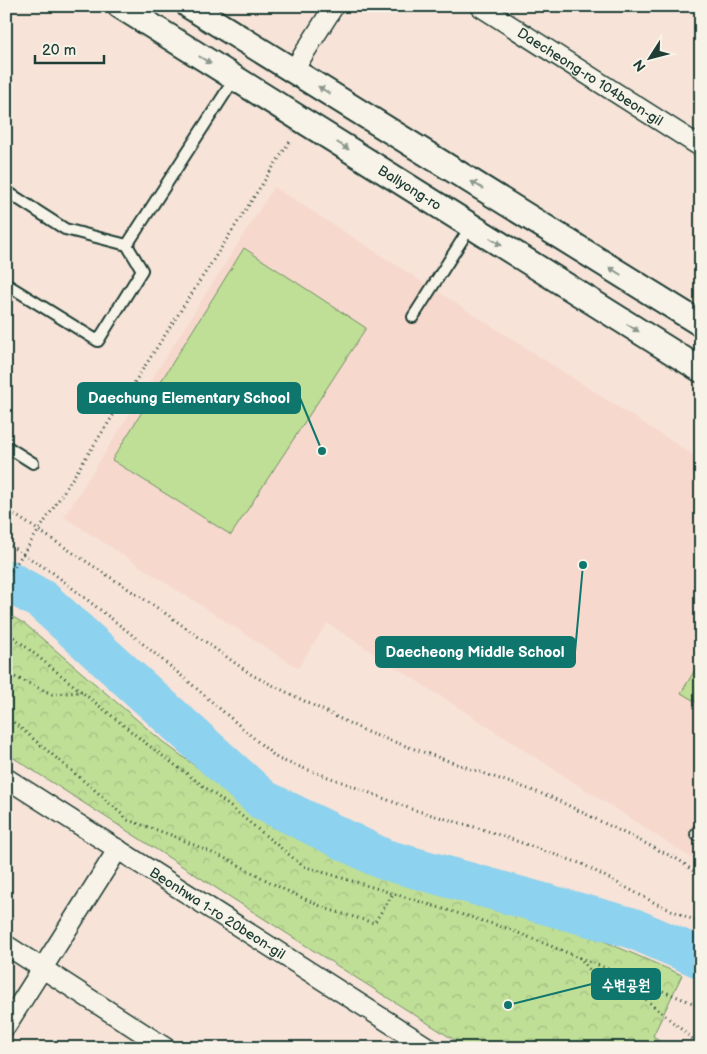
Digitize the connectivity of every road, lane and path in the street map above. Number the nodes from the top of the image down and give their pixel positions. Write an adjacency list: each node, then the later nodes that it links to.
1 (120, 6): 6 (street, Ballyong-ro, one-way to 6)
2 (189, 6): 5 (street)
3 (334, 6): 5 (street)
4 (482, 7): 8 (street, Daecheong-ro 104beon-gil)
5 (293, 71): 14 (street, one-way to 5)
6 (235, 78): 10 (street, Ballyong-ro, one-way to 10); 11 (lane)
7 (290, 141): 20 (path, bridge)
8 (701, 147)
9 (8, 196): 11 (lane)
10 (471, 226): 13 (lane); 15 (street, Ballyong-ro, one-way to 15)
11 (127, 245): 12 (lane)
12 (6, 284)
13 (412, 317)
14 (701, 324)
15 (701, 370)
16 (6, 446): 17 (lane)
17 (33, 463)
18 (6, 509): 29 (path)
19 (6, 543): 31 (path)
20 (6, 579)
21 (6, 631): 23 (path)
22 (6, 673): 23 (path)
23 (82, 692): 30 (path)
24 (6, 716): 30 (path)
25 (6, 778): 28 (street, Beonhwa 1-ro 20beon-gil)
26 (701, 827): 27 (lane)
27 (701, 836)
28 (118, 849): 34 (street); 39 (street, Beonhwa 1-ro 20beon-gil)
29 (701, 877)
30 (393, 894): 33 (path)
31 (701, 923)
32 (6, 945): 34 (street)
33 (579, 957): 35 (path); 37 (path)
34 (43, 968): 36 (street); 38 (street)
35 (701, 1008)
36 (6, 1026)
37 (701, 1046)
38 (166, 1048)
39 (429, 1048)

